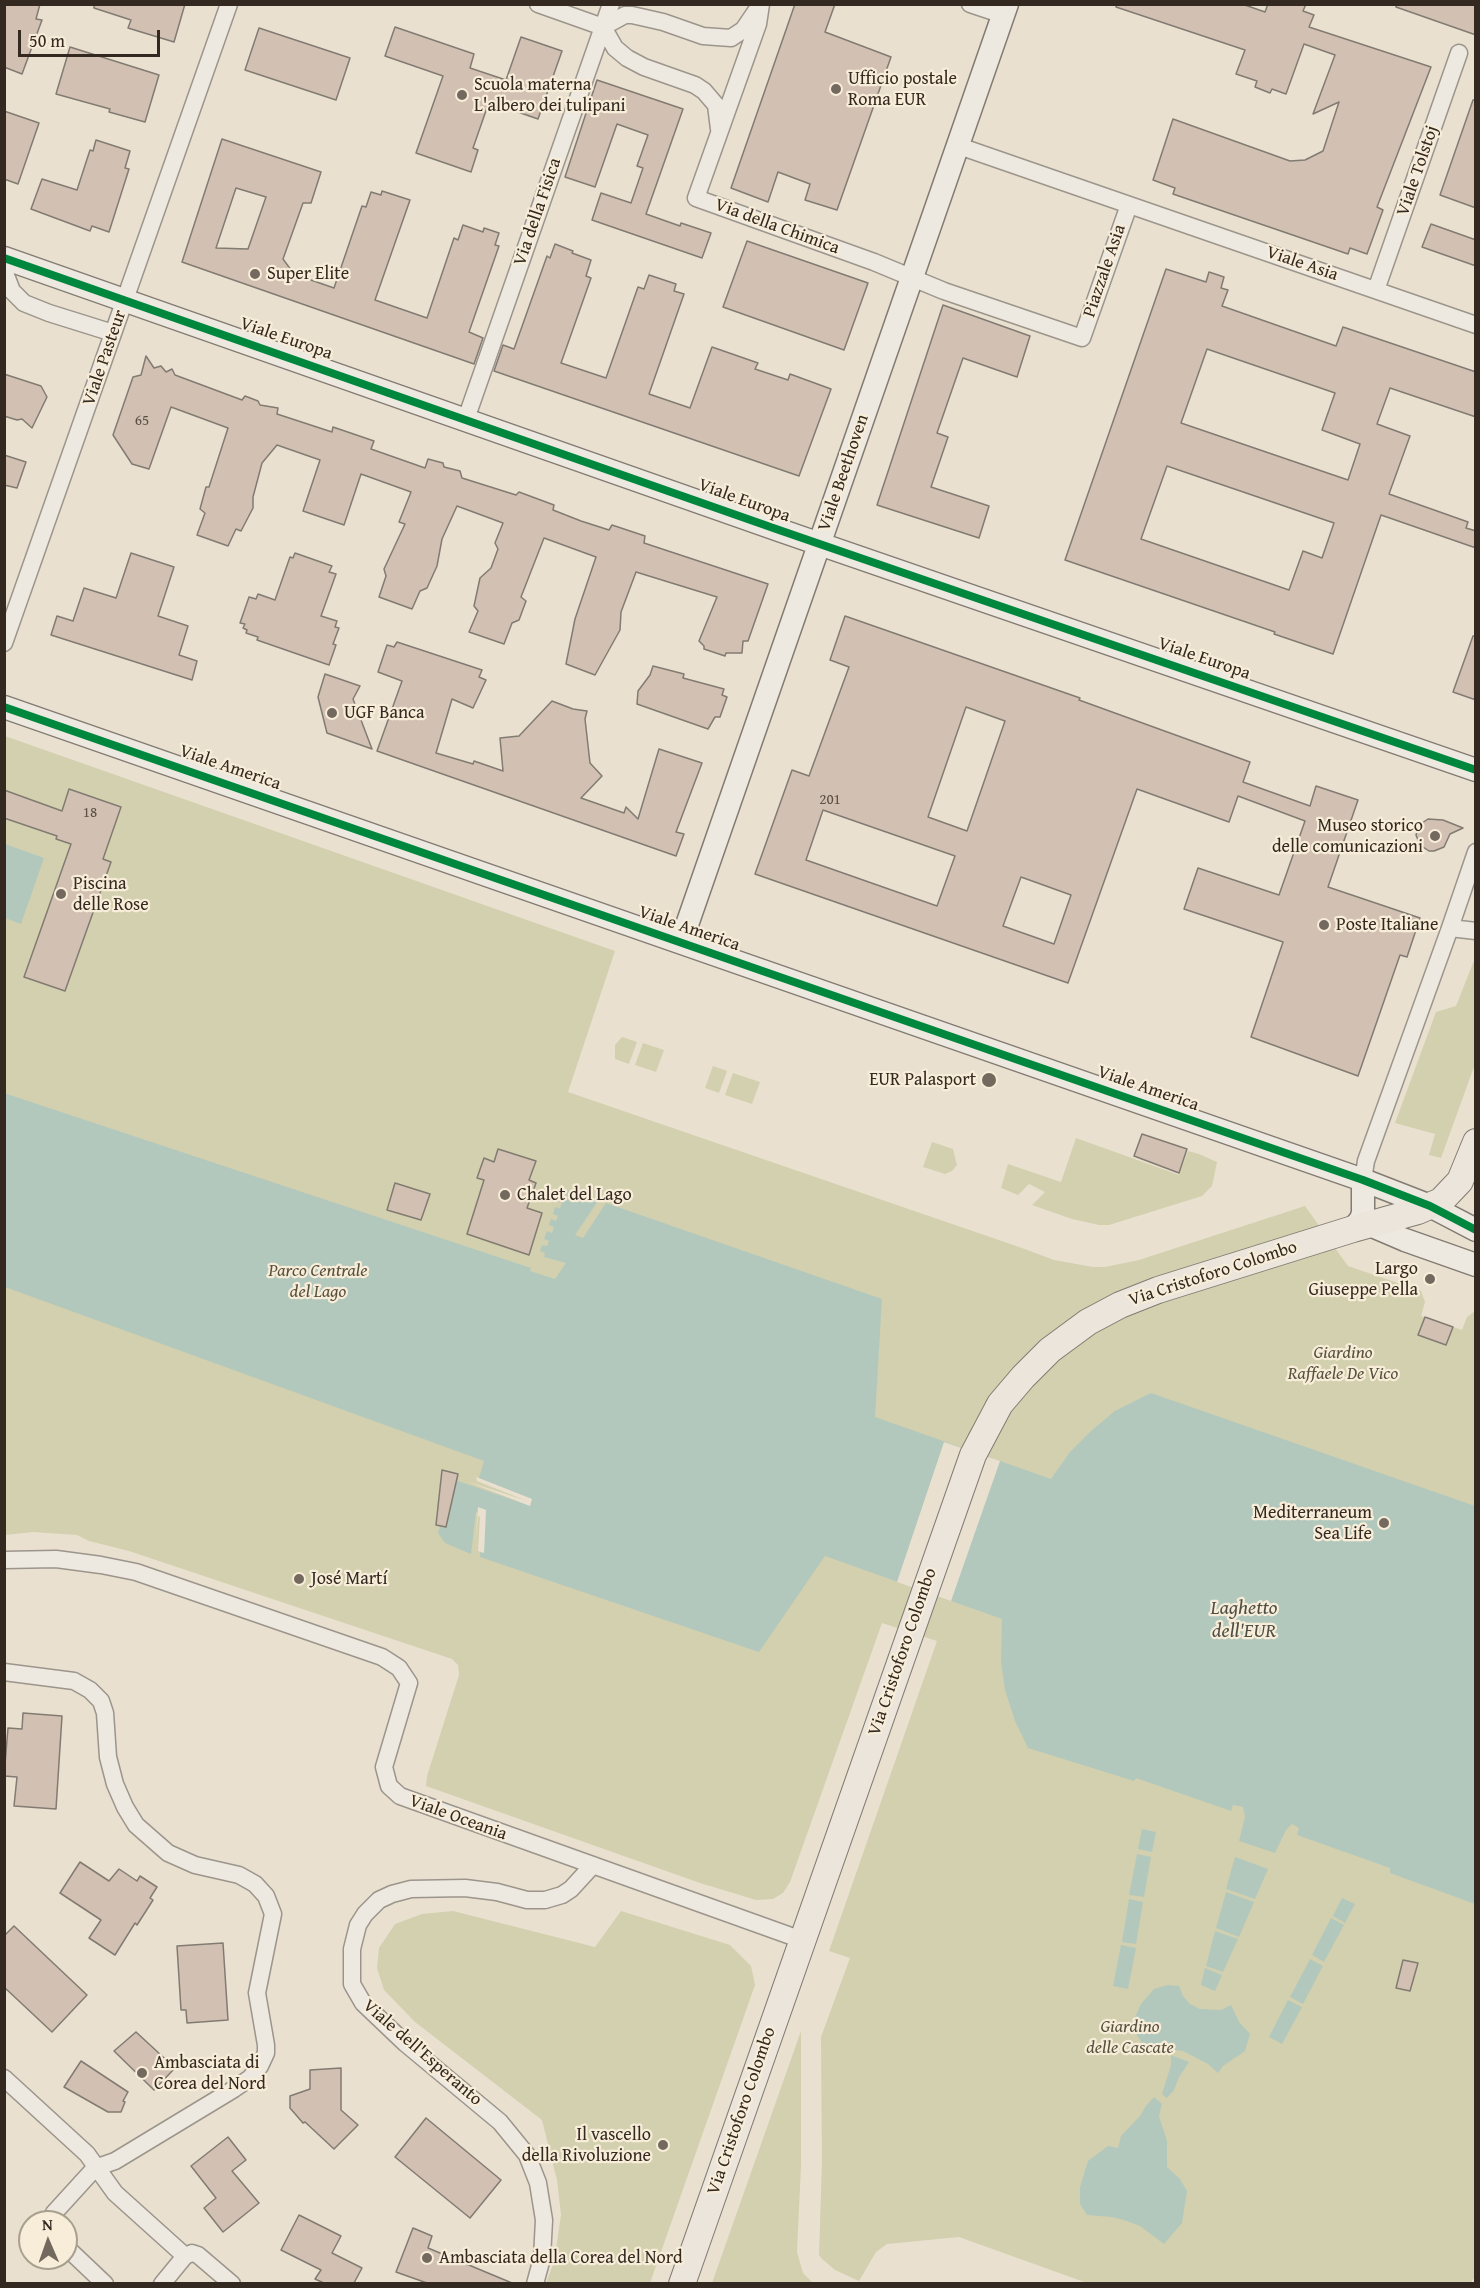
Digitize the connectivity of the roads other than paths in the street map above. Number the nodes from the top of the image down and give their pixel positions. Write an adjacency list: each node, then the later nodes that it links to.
1 (229, 4): 16 (street, Viale Pasteur)
2 (538, 4): 7 (street)
3 (610, 4): 7 (street, Via della Fisica)
4 (760, 4): 7 (street); 9 (street, Via della Chimica)
5 (970, 4): 6 (street)
6 (1005, 10): 10 (street, Viale Beethoven)
7 (603, 27): 9 (street); 19 (street, Via della Fisica)
8 (1459, 53): 15 (street, Viale Tolstoj)
9 (719, 134): 14 (street, Via della Chimica)
10 (959, 146): 11 (street, Piazzale Asia); 14 (street, Viale Beethoven)
11 (1129, 205): 14 (street, Piazzale Asia); 15 (street, Viale Asia)
12 (4, 258): 16 (street, Viale Europa)
13 (4, 270): 18 (street)
14 (913, 278): 20 (street, Viale Beethoven)
15 (1376, 290): 17 (street, Viale Asia)
16 (126, 299): 18 (street, Viale Pasteur); 19 (street, Viale Europa)
17 (1476, 325)
18 (113, 333): 21 (street, Viale Pasteur)
19 (466, 418): 20 (street, Viale Europa)
20 (820, 543): 23 (street, Viale Europa); 27 (street, Viale Beethoven)
21 (4, 643)
22 (4, 707): 27 (street, Viale America)
23 (1476, 770)
24 (1476, 852): 25 (street)
25 (1450, 928): 26 (street); 29 (street)
26 (1476, 931)
27 (681, 942): 29 (street, Viale America)
28 (1476, 1142): 30 (main road, Via Cristoforo Colombo)
29 (1364, 1180): 30 (street); 31 (street)
30 (1430, 1206): 31 (main road, Via Cristoforo Colombo); 32 (street)
31 (1361, 1227): 33 (street); 37 (main road, Via Cristoforo Colombo)
32 (1476, 1230)
33 (1476, 1265)
34 (4, 1560): 36 (street, Viale Oceania)
35 (4, 1672): 39 (street)
36 (593, 1864): 37 (street, Viale Oceania); 46 (street, Viale dell'Esperanto)
37 (802, 1940): 47 (main road, Via Cristoforo Colombo)
38 (4, 2078): 39 (street)
39 (95, 2168): 40 (street); 41 (street)
40 (57, 2210)
41 (185, 2256): 44 (street); 45 (street)
42 (78, 2258): 43 (street)
43 (105, 2283)
44 (162, 2283)
45 (232, 2283)
46 (535, 2283)
47 (682, 2283)

